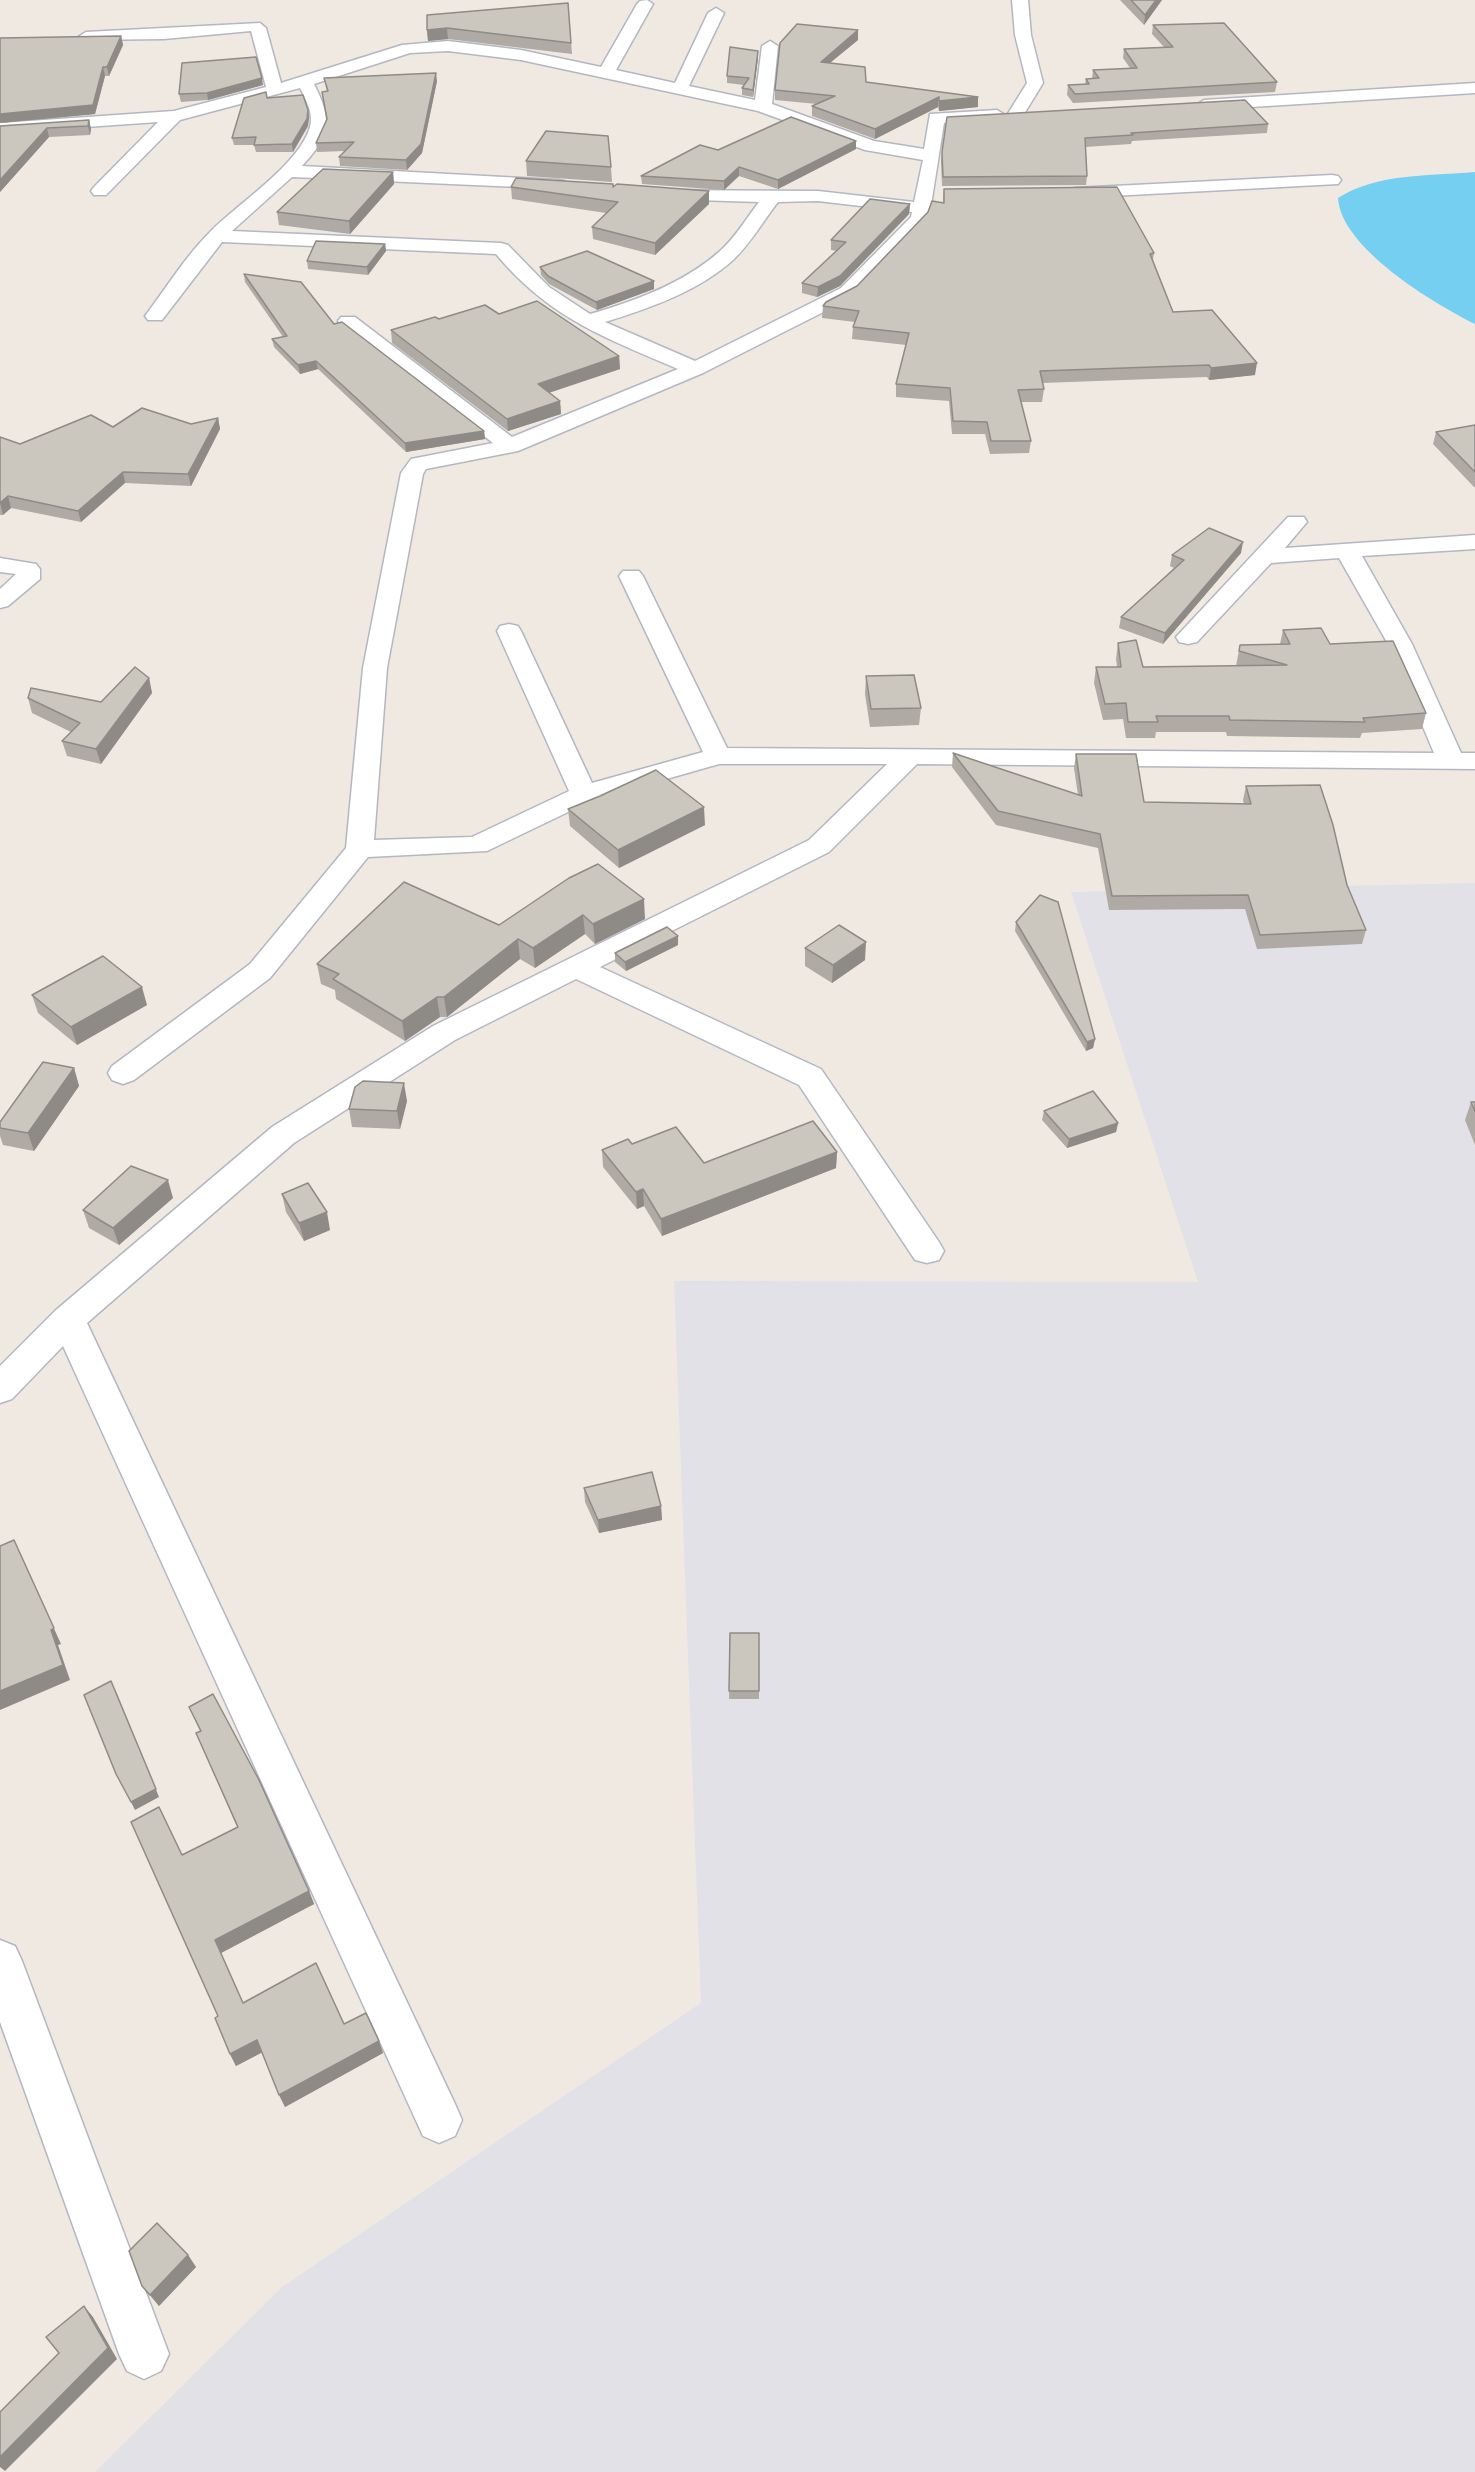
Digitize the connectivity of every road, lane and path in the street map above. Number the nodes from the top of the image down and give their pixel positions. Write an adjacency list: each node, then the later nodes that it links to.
1 (1020, 0): 14 (street)
2 (645, 4): 6 (street)
3 (716, 13): 9 (street)
4 (86, 37): 10 (street)
5 (770, 46): 12 (street)
6 (605, 75): 7 (street); 9 (street)
7 (305, 82): 10 (street); 19 (street)
8 (1475, 88): 11 (street)
9 (680, 89): 12 (street)
10 (275, 90): 15 (street)
11 (1192, 106)
12 (763, 107): 18 (street)
13 (1039, 114): 14 (street)
14 (1015, 115): 18 (street)
15 (174, 116): 16 (street); 22 (street)
16 (8, 127): 17 (street)
17 (0, 138)
18 (932, 156): 27 (street)
19 (287, 171): 21 (street); 28 (street)
20 (1332, 180): 25 (street)
21 (581, 187)
22 (100, 191)
23 (650, 193): 26 (street)
24 (948, 193): 27 (street)
25 (1052, 193)
26 (773, 196): 27 (street); 31 (street)
27 (923, 200): 32 (street)
28 (216, 236): 29 (street); 31 (street)
29 (155, 316)
30 (348, 321): 33 (street)
31 (584, 321): 32 (street)
32 (696, 369): 33 (street)
33 (510, 446): 47 (street)
34 (1296, 522): 37 (street)
35 (1475, 542): 36 (street)
36 (1347, 551): 37 (street); 45 (street)
37 (1264, 556): 42 (street)
38 (0, 565): 40 (street)
39 (630, 576): 43 (street)
40 (0, 601)
41 (509, 631): 46 (street)
42 (1188, 637)
43 (718, 756): 44 (street); 46 (street)
44 (910, 756): 45 (street); 48 (street)
45 (1463, 761)
46 (584, 794): 47 (street)
47 (360, 849): 49 (street)
48 (576, 967): 50 (street); 51 (street)
49 (123, 1073)
50 (927, 1251)
51 (68, 1319): 52 (street); 54 (street)
52 (1, 1386)
53 (0, 1961): 55 (street)
54 (439, 2120)
55 (144, 2354)

